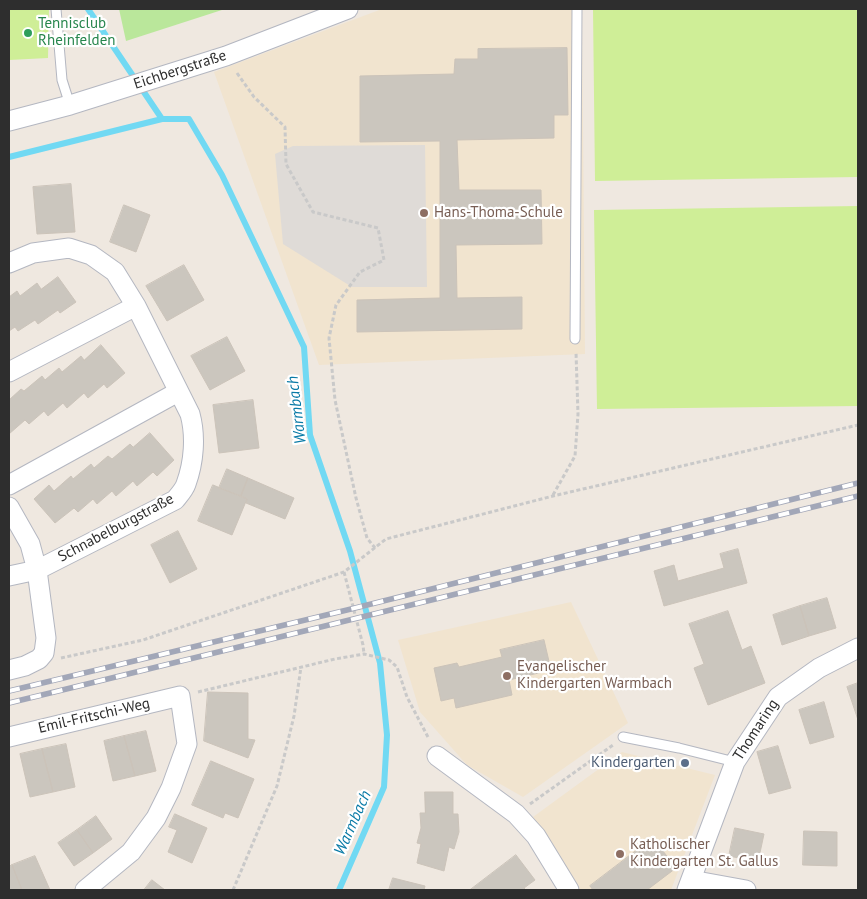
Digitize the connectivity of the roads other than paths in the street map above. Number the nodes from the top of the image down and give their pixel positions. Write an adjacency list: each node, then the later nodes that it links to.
1 (56, 9): 4 (lane)
2 (348, 9): 4 (street, Eichbergstraße)
3 (578, 9): 8 (lane)
4 (70, 105): 5 (street, Eichbergstraße)
5 (9, 121)
6 (9, 263): 7 (street, Schnabelburgstraße)
7 (136, 306): 9 (street); 10 (street, Schnabelburgstraße)
8 (575, 339)
9 (9, 372)
10 (178, 392): 11 (street); 13 (street, Schnabelburgstraße)
11 (9, 485)
12 (9, 508): 13 (street)
13 (37, 570): 14 (street, Schnabelburgstraße); 16 (street)
14 (9, 576)
15 (858, 648): 20 (street, Thomaring)
16 (9, 670)
17 (9, 737): 22 (street, Emil-Fritschi-Weg)
18 (623, 737): 20 (lane)
19 (437, 756): 23 (street)
20 (735, 762): 21 (street, Thomaring)
21 (689, 885): 24 (street, Thomaring)
22 (85, 890)
23 (569, 890)
24 (746, 890)

